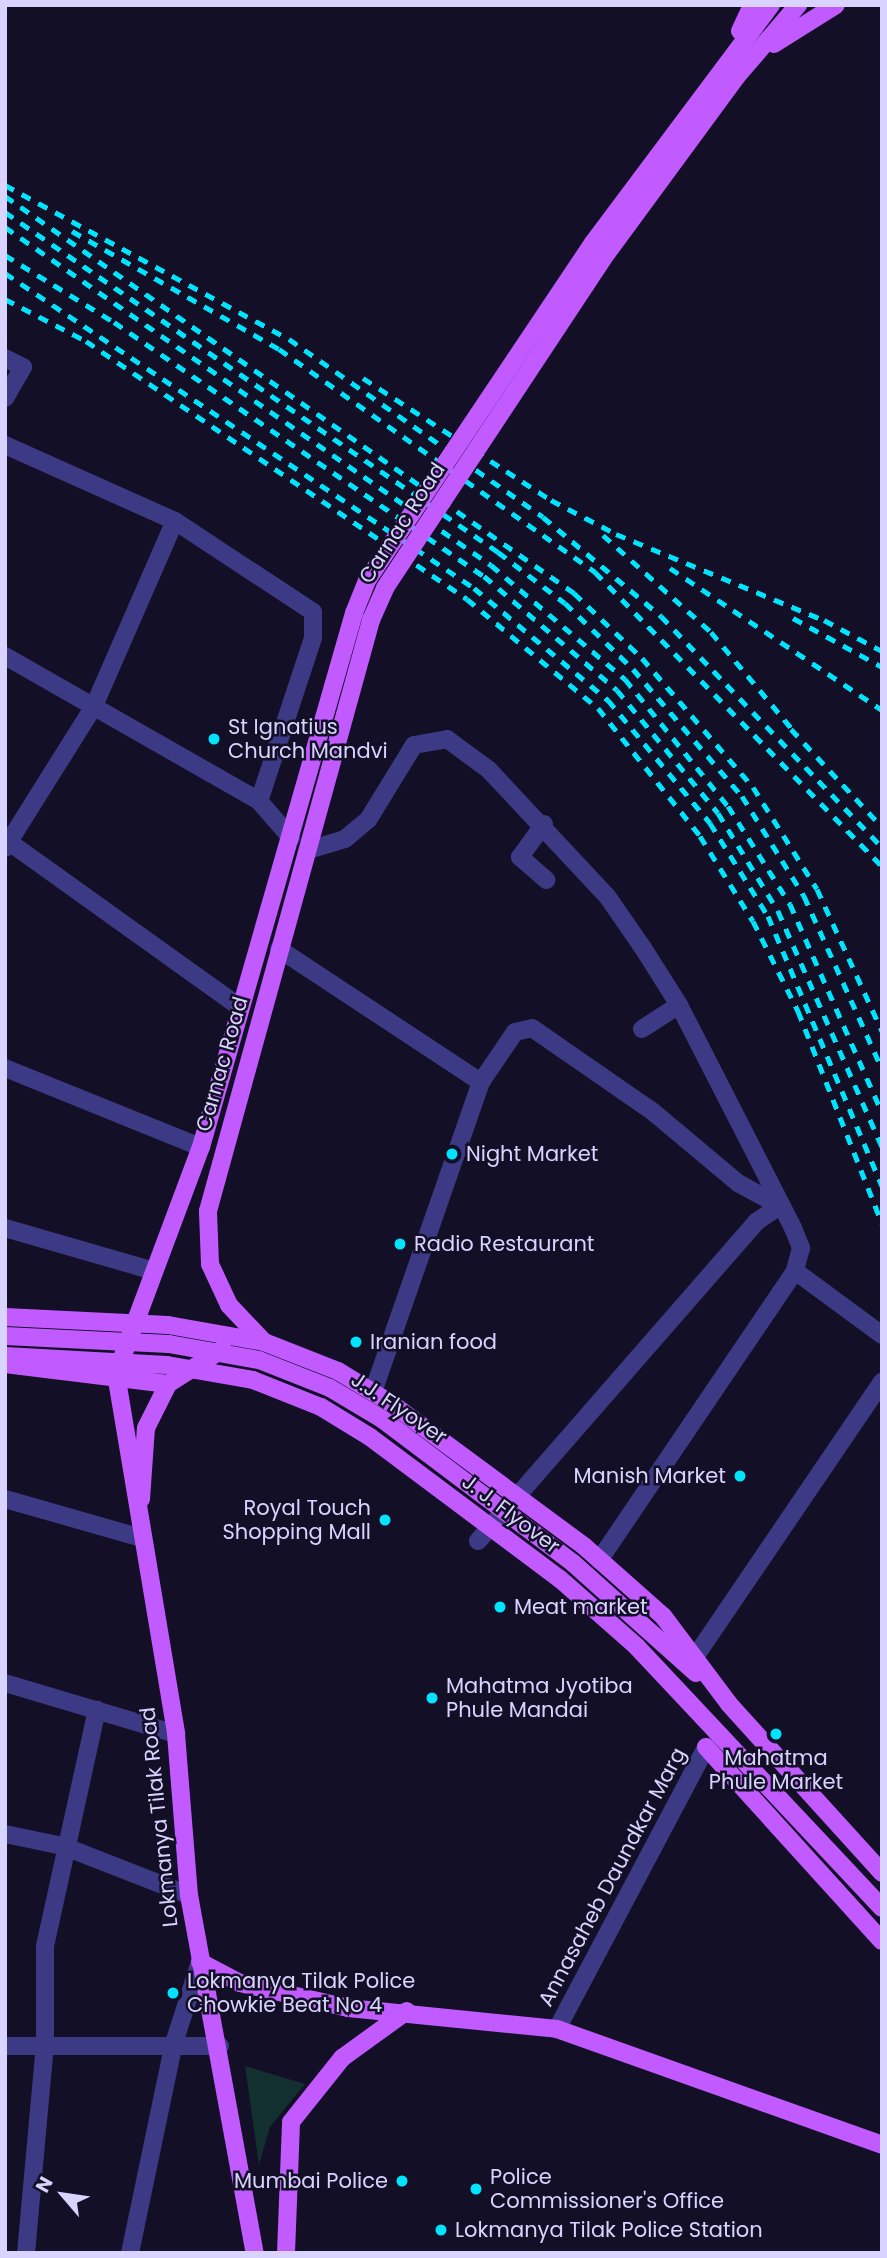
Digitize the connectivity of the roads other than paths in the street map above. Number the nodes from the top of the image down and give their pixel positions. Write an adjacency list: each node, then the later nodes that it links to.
1 (752, 5): 5 (main road)
2 (771, 5): 5 (main road)
3 (798, 5): 6 (main road, Carnac Road)
4 (836, 5): 6 (main road)
5 (721, 64): 7 (main road)
6 (737, 76): 7 (main road, Carnac Road)
7 (600, 248): 12 (main road, Carnac Road, bridge)
8 (5, 358): 9 (street)
9 (5, 398)
10 (5, 445): 11 (street)
11 (175, 521): 14 (street); 15 (street)
12 (362, 617): 17 (main road, Carnac Road); 19 (main road, Carnac Road)
13 (5, 656): 14 (street)
14 (94, 706): 15 (street); 18 (street)
15 (259, 801): 17 (street)
16 (544, 824): 19 (street); 20 (street); 22 (street)
17 (291, 838): 23 (main road, Carnac Road)
18 (7, 843): 23 (street)
19 (312, 849): 21 (main road, Carnac Road)
20 (546, 880)
21 (279, 949): 26 (street); 36 (main road, Carnac Road)
22 (680, 1005): 24 (street); 28 (street)
23 (241, 1008): 27 (main road, Carnac Road)
24 (642, 1029)
25 (5, 1068): 27 (street)
26 (481, 1082): 28 (street); 42 (street)
27 (201, 1147): 30 (main road, Carnac Road)
28 (780, 1206): 31 (street); 43 (street)
29 (5, 1228): 30 (street)
30 (154, 1271): 33 (main road, Carnac Road)
31 (795, 1271): 34 (street); 47 (street)
32 (5, 1317): 33 (main road)
33 (132, 1324): 36 (main road); 39 (main road, Carnac Road)
34 (882, 1335)
35 (5, 1336): 50 (main road, J.J. Flyover, bridge)
36 (264, 1342): 41 (main road); 42 (main road)
37 (5, 1356): 58 (main road, J. J. Flyover, bridge)
38 (5, 1364): 39 (main road)
39 (116, 1374): 41 (main road); 45 (main road, Lokmanya Tilak Road)
40 (882, 1382): 48 (street)
41 (168, 1384): 45 (main road)
42 (373, 1392): 43 (main road)
43 (515, 1496): 46 (street); 47 (main road)
44 (5, 1499): 45 (street)
45 (138, 1537): 52 (main road, Lokmanya Tilak Road)
46 (478, 1541)
47 (599, 1560): 48 (main road)
48 (695, 1657): 50 (main road)
49 (5, 1683): 51 (street)
50 (729, 1704): 56 (main road)
51 (97, 1710): 52 (street); 55 (street)
52 (176, 1734): 57 (main road, Lokmanya Tilak Road)
53 (706, 1747): 59 (main road); 62 (street, Annasaheb Daundkar Marg)
54 (5, 1834): 55 (street)
55 (63, 1846): 57 (street); 65 (street)
56 (882, 1873)
57 (189, 1895): 60 (main road, Lokmanya Tilak Road)
58 (882, 1908)
59 (882, 1941)
60 (200, 1962): 61 (main road); 63 (street); 66 (main road, Lokmanya Tilak Road)
61 (407, 2011): 62 (main road); 71 (main road)
62 (557, 2029): 67 (main road)
63 (174, 2043): 65 (street); 66 (street); 69 (street)
64 (5, 2046): 65 (street)
65 (44, 2046): 68 (street)
66 (220, 2046): 70 (main road, Lokmanya Tilak Road)
67 (881, 2144)
68 (26, 2253)
69 (130, 2253)
70 (255, 2253)
71 (286, 2253)

